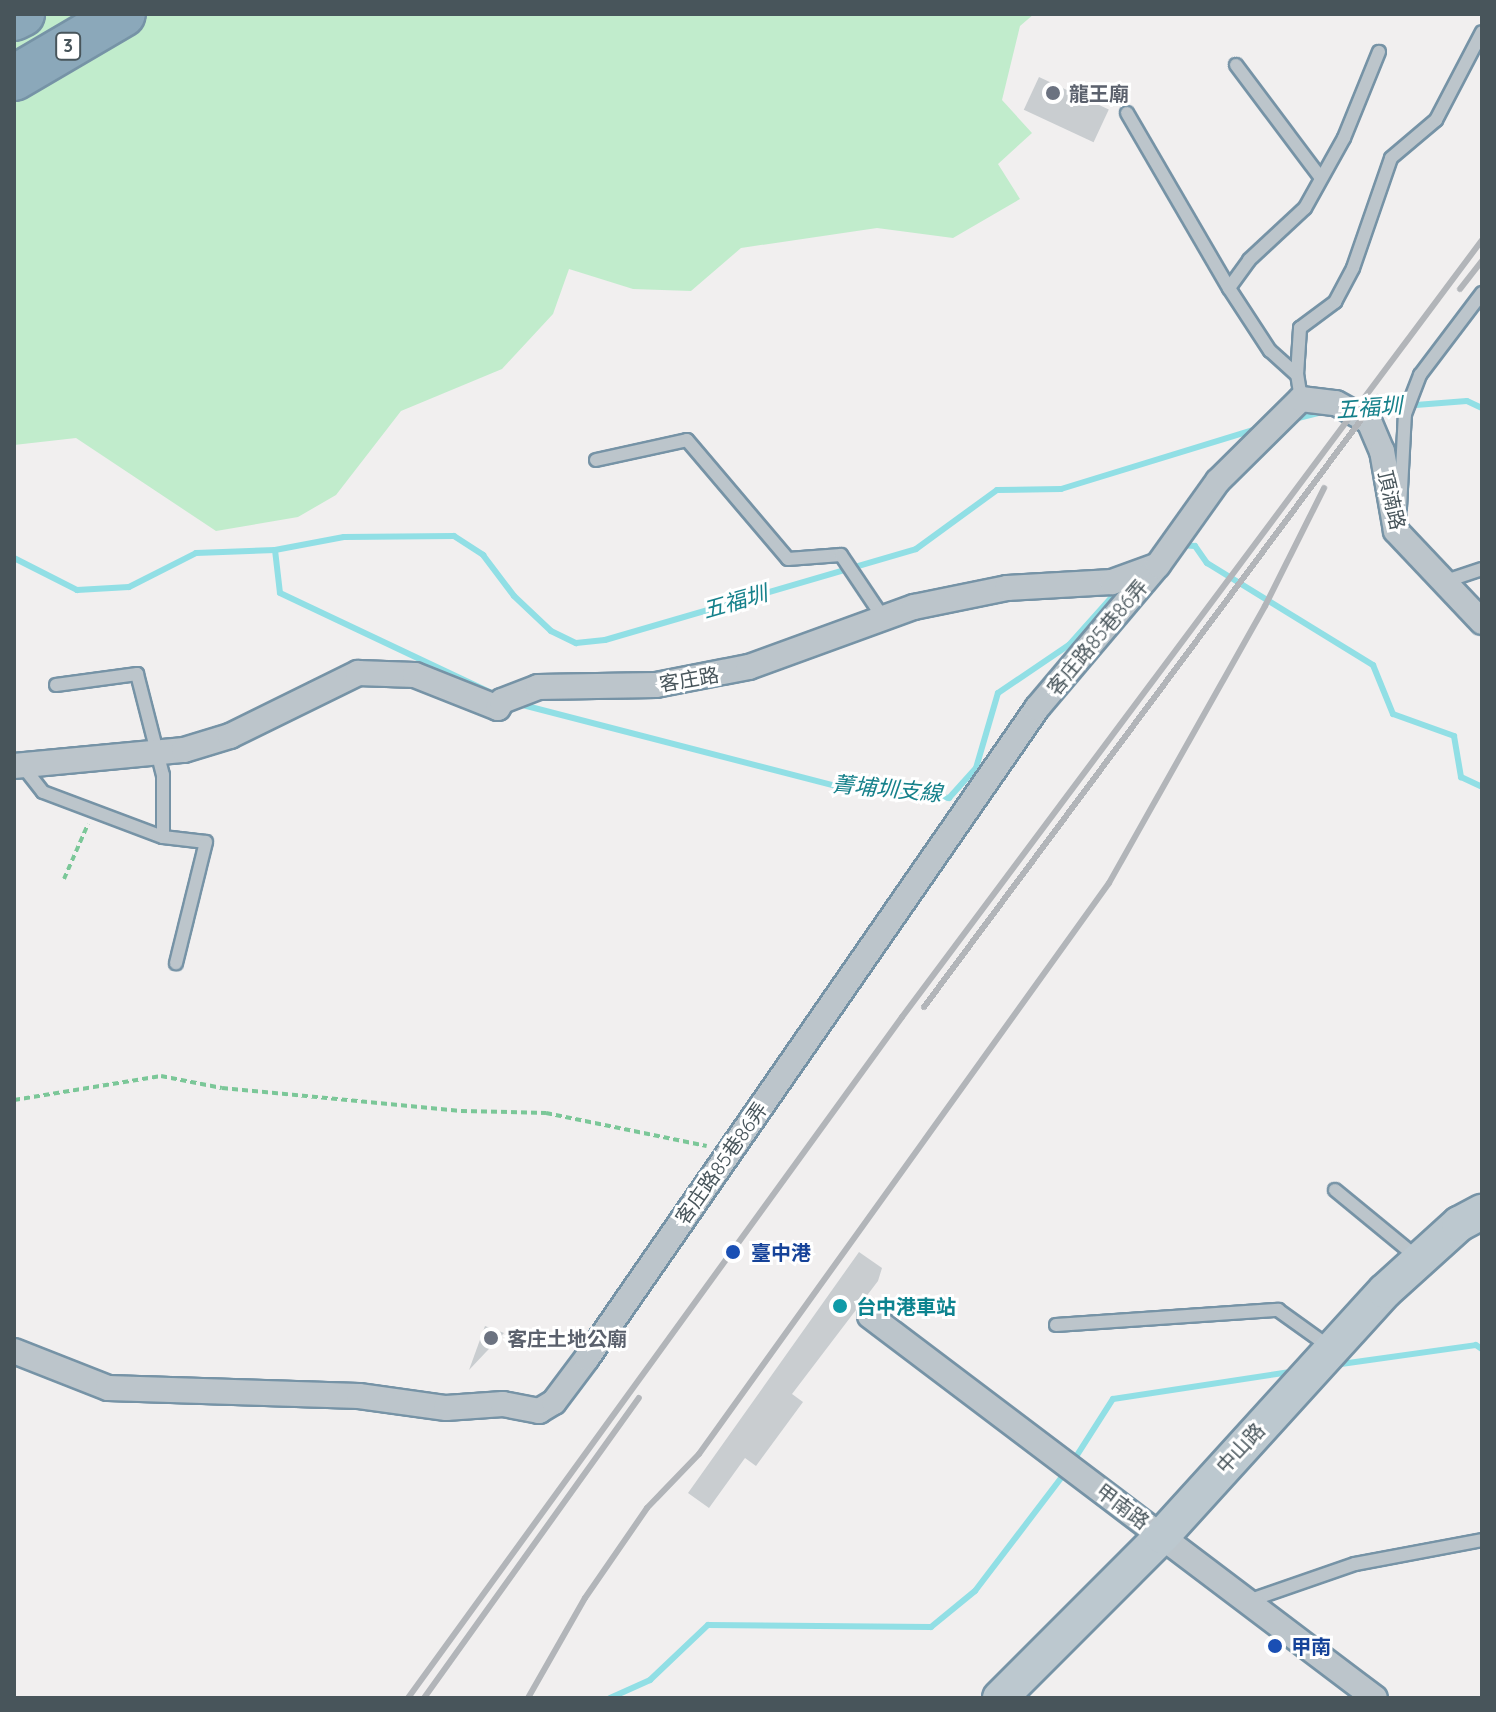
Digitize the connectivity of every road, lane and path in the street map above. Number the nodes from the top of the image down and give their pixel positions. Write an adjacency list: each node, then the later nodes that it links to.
1 (22, 14): 3 (highway)
2 (123, 14): 7 (highway, 3)
3 (14, 18)
4 (1482, 32): 12 (lane)
5 (1379, 52): 9 (lane)
6 (1236, 65): 9 (lane)
7 (14, 78)
8 (1127, 113): 10 (lane)
9 (1320, 177): 10 (lane)
10 (1229, 288): 12 (lane)
11 (1482, 293): 14 (lane)
12 (1299, 387): 14 (street, 頂湳路); 15 (street)
13 (596, 460): 19 (lane)
14 (1396, 531): 17 (street, 頂湳路)
15 (1158, 565): 19 (street, 客庄路); 28 (street, 客庄路85巷86弄)
16 (1482, 569): 17 (lane)
17 (1442, 583): 18 (street, 頂湳路)
18 (1480, 617)
19 (884, 619): 21 (street, 客庄路)
20 (56, 685): 21 (lane)
21 (154, 754): 22 (street, 客庄路); 24 (lane)
22 (19, 767): 23 (lane)
23 (94, 811): 24 (lane); 25 (path)
24 (163, 837): 26 (lane)
25 (64, 879)
26 (176, 963)
27 (14, 1100): 28 (path)
28 (729, 1150): 35 (street, 客庄路85巷86弄)
29 (1335, 1190): 31 (lane)
30 (1482, 1212): 31 (street, 中山路)
31 (1420, 1260): 34 (street, 中山路)
32 (870, 1316): 36 (street, 甲南路)
33 (1056, 1325): 34 (lane)
34 (1331, 1348): 36 (street, 中山路)
35 (14, 1351)
36 (1162, 1536): 38 (street, 甲南路); 39 (street, 中山路)
37 (1482, 1540): 38 (lane)
38 (1245, 1602): 40 (street, 甲南路)
39 (1002, 1696)
40 (1375, 1698)

